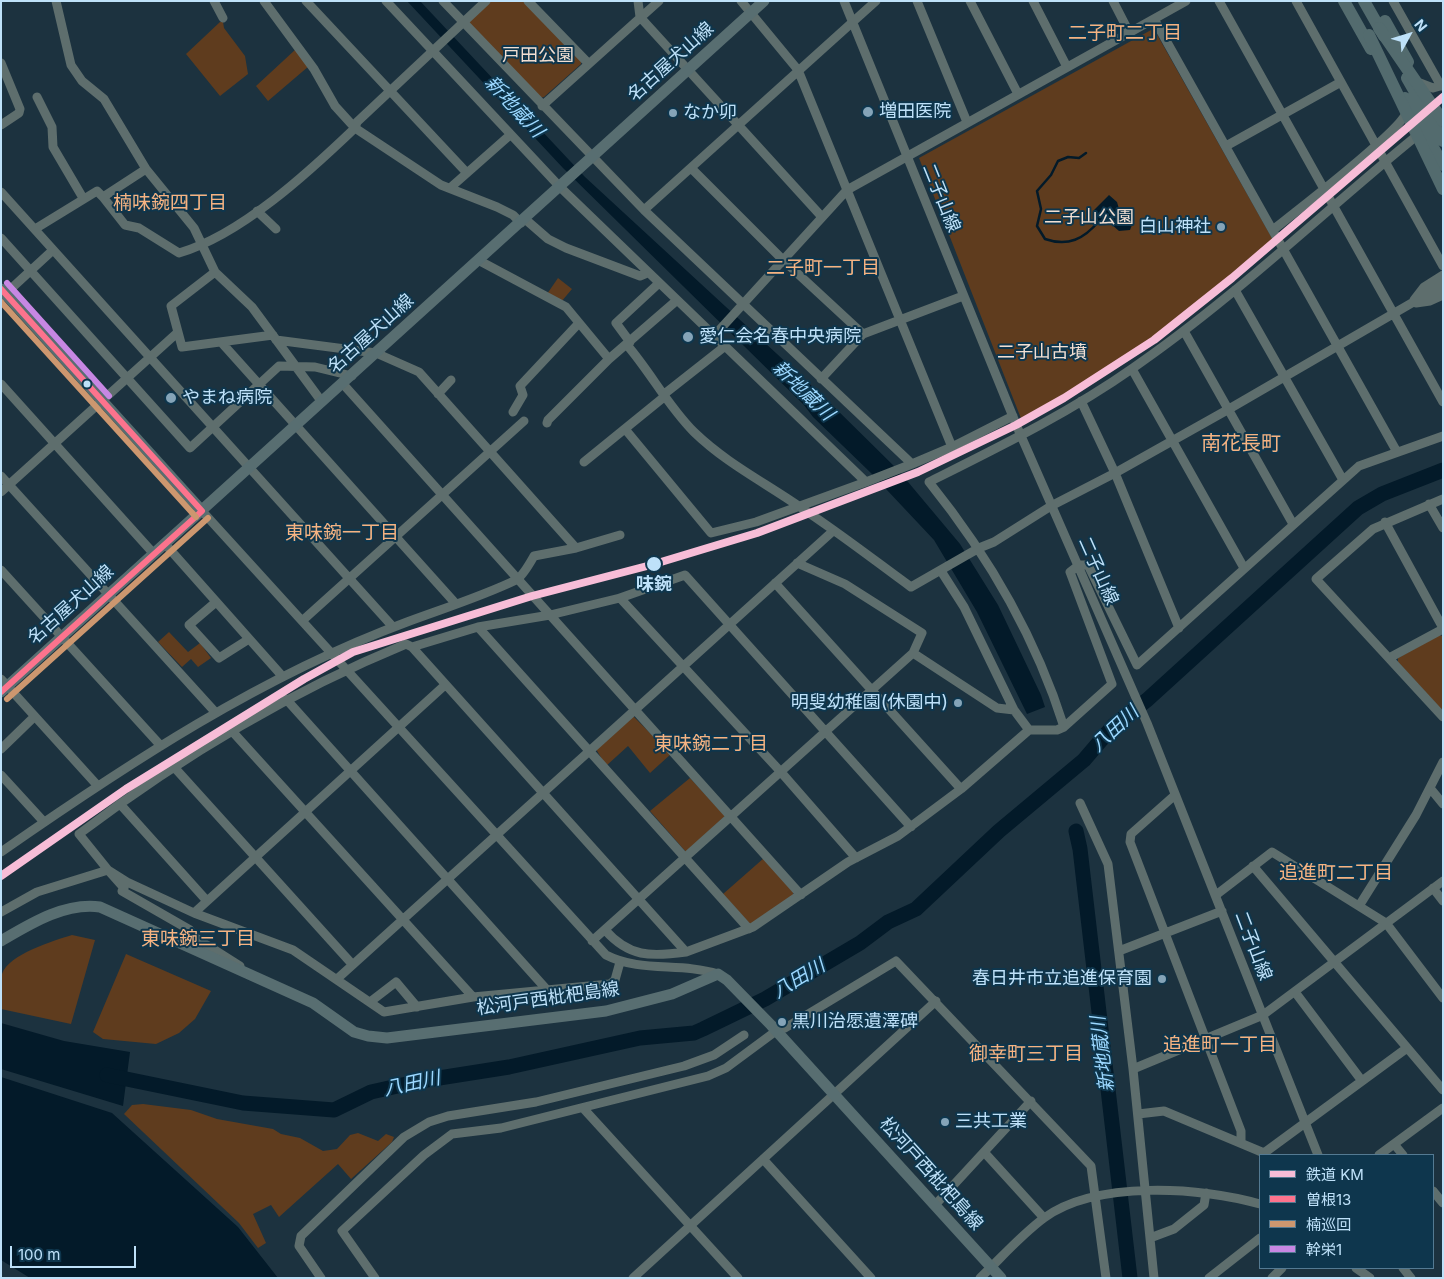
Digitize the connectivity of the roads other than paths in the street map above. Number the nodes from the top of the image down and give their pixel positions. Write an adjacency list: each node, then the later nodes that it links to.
1 (56, 1): 67 (street)
2 (214, 1): 29 (street)
3 (264, 1): 56 (street)
4 (306, 1): 46 (street)
5 (386, 1): 37 (street)
6 (443, 1): 32 (street)
7 (486, 1): 32 (street)
8 (528, 1): 39 (street)
9 (638, 1): 28 (street)
10 (658, 1): 28 (street)
11 (741, 1): 27 (street)
12 (764, 1): 27 (main road, 名古屋犬山線)
13 (844, 1): 31 (street, 二子山線)
14 (876, 1): 31 (street)
15 (917, 1): 53 (street)
16 (970, 1): 47 (street)
17 (1033, 1): 40 (street)
18 (1113, 1): 35 (street)
19 (1186, 1): 30 (street)
20 (1219, 1): 51 (street)
21 (1296, 1): 43 (street)
22 (1344, 1): 50 (highway)
23 (1350, 1): 34 (highway)
24 (1364, 1): 34 (highway)
25 (1374, 1): 36 (highway)
26 (1393, 1): 33 (street)
27 (750, 14): 41 (main road, 名古屋犬山線); 42 (street)
28 (640, 17): 39 (street); 41 (street)
29 (223, 18)
30 (1154, 19): 35 (street); 61 (street)
31 (852, 22): 42 (street); 62 (street, 二子山線)
32 (462, 24): 37 (street); 49 (street)
33 (1407, 26): 36 (street); 45 (street)
34 (1374, 31): 52 (highway, bridge); 59 (highway, bridge); 65 (highway, bridge); 73 (highway, bridge)
35 (1129, 32): 40 (street)
36 (1401, 49): 44 (highway)
37 (432, 51): 46 (street); 57 (street)
38 (1, 63): 55 (street)
39 (588, 63): 49 (street)
40 (1066, 67): 47 (street)
41 (688, 70): 54 (street); 63 (main road, 名古屋犬山線)
42 (798, 70): 54 (street); 74 (street)
43 (1341, 82): 51 (street); 60 (street)
44 (1420, 83): 45 (street); 52 (highway)
45 (1442, 85)
46 (389, 92): 56 (street); 68 (street)
47 (1018, 94): 53 (street)
48 (38, 97): 77 (street)
49 (542, 106): 63 (street)
50 (1406, 113): 58 (highway); 60 (street)
51 (1283, 114): 61 (street); 72 (street)
52 (1442, 120)
53 (967, 122): 62 (street)
54 (739, 124): 66 (street); 81 (street)
55 (1, 125)
56 (355, 128): 71 (street); 80 (street)
57 (510, 135): 68 (street); 70 (street)
58 (1421, 137): 64 (street); 69 (highway)
59 (1443, 141)
60 (1376, 144): 64 (street); 72 (street)
61 (1226, 146): 85 (street)
62 (907, 156): 74 (street); 102 (street, 二子山線)
63 (590, 160): 70 (main road, 名古屋犬山線); 79 (street)
64 (1386, 161): 78 (street); 92 (street)
65 (1443, 165)
66 (691, 168): 79 (street); 91 (street)
67 (146, 169): 76 (street); 87 (street)
68 (467, 173): 71 (street)
69 (1443, 178)
70 (561, 186): 82 (main road, 名古屋犬山線); 95 (street)
71 (450, 188): 82 (street)
72 (1324, 188): 78 (street); 85 (street)
73 (1443, 188)
74 (847, 190): 81 (street); 107 (street)
75 (1, 192): 83 (street)
76 (103, 197): 77 (street); 87 (street)
77 (83, 198): 83 (street)
78 (1333, 206): 88 (street); 106 (street)
79 (644, 210): 105 (street)
80 (257, 211): 84 (street); 87 (street)
81 (822, 217): 91 (street)
82 (523, 221): 90 (main road, 名古屋犬山線); 95 (street)
83 (35, 229): 89 (street)
84 (276, 229)
85 (1273, 230): 88 (street)
86 (1, 238): 93 (street)
87 (203, 245): 94 (street)
88 (1284, 248): 99 (street); 116 (street)
89 (53, 250): 93 (street); 119 (street)
90 (478, 260): 108 (street); 118 (main road, 名古屋犬山線)
91 (782, 260): 105 (street); 112 (street)
92 (1443, 266)
93 (31, 271): 100 (street); 125 (street)
94 (215, 272): 110 (street); 113 (street)
95 (647, 273): 97 (street)
96 (1443, 275): 104 (street)
97 (658, 284): 103 (street); 115 (street)
98 (1443, 285): 104 (street)
99 (1235, 290): 109 (street); 124 (street)
100 (3, 294): 134 (main road)
101 (1443, 295): 104 (street)
102 (963, 296): 107 (street); 139 (street, 二子山線)
103 (676, 301): 111 (street); 115 (street)
104 (1411, 304): 106 (street)
105 (741, 305): 111 (street); 127 (street)
106 (1394, 314): 116 (street); 136 (street)
107 (899, 321): 112 (street); 149 (street)
108 (579, 323): 120 (street); 138 (street)
109 (1184, 331): 122 (street); 137 (street)
110 (178, 333): 114 (street); 119 (street)
111 (715, 334): 117 (street)
112 (863, 334): 127 (street)
113 (274, 337): 114 (street); 118 (street); 121 (street)
114 (221, 342): 130 (street)
115 (629, 343): 120 (street); 132 (street)
116 (1338, 345): 124 (street); 151 (street)
117 (724, 347): 132 (street); 158 (street)
118 (376, 353): 123 (main road, 名古屋犬山線); 131 (street)
119 (150, 357): 125 (street); 143 (street)
120 (610, 359): 141 (street)
121 (296, 367): 123 (street); 130 (street); 135 (street)
122 (1132, 369): 133 (street); 147 (street)
123 (352, 376): 129 (main road, 名古屋犬山線)
124 (1284, 377): 137 (street); 157 (street)
125 (128, 378): 134 (street); 143 (street)
126 (451, 380): 131 (street)
127 (821, 380): 153 (street)
128 (1, 384): 148 (street)
129 (343, 384): 135 (main road, 名古屋犬山線); 161 (street)
130 (259, 386): 142 (street); 143 (street)
131 (438, 394): 150 (street)
132 (664, 396): 144 (street); 165 (street)
133 (1081, 401): 145 (street); 155 (street)
134 (103, 402): 148 (street); 166 (main road)
135 (322, 402): 142 (main road, 名古屋犬山線)
136 (1443, 402)
137 (1229, 409): 147 (street); 168 (street)
138 (513, 412)
139 (1013, 416): 145 (street, 二子山線); 149 (street)
140 (524, 421): 150 (street)
141 (547, 423)
142 (296, 426): 154 (main road, 名古屋犬山線); 172 (street)
143 (213, 427): 154 (street)
144 (625, 428): 152 (street); 165 (street)
145 (1021, 436): 164 (street, 二子山線); 175 (street)
146 (1443, 436): 151 (street)
147 (1173, 440): 155 (street); 179 (street)
148 (56, 444): 159 (street); 176 (street)
149 (952, 447): 153 (street)
150 (490, 452): 161 (street); 174 (street)
151 (1397, 452): 157 (street)
152 (584, 462)
153 (912, 464): 158 (street)
154 (250, 468): 166 (main road, 名古屋犬山線); 182 (street)
155 (1115, 473): 164 (street); 194 (street)
156 (1, 476): 159 (street)
157 (1343, 480): 168 (street)
158 (866, 482): 165 (street)
159 (9, 484): 160 (street); 185 (street)
160 (1, 492)
161 (440, 495): 172 (street); 183 (street)
162 (1443, 499): 163 (street)
163 (1429, 504): 167 (street); 169 (street)
164 (1051, 506): 175 (street); 178 (street, 二子山線)
165 (800, 507): 170 (street)
166 (202, 511): 173 (main road, 名古屋犬山線); 190 (street)
167 (1385, 522): 195 (street); 201 (street)
168 (1293, 524): 179 (street)
169 (1443, 528)
170 (833, 531): 177 (street); 181 (street)
171 (620, 535): 174 (street)
172 (395, 537): 182 (street); 188 (street)
173 (165, 544): 176 (main road, 名古屋犬山線); 187 (street)
174 (576, 548): 183 (street)
175 (977, 549): 181 (street); 214 (street)
176 (154, 554): 185 (main road, 名古屋犬山線)
177 (797, 563): 184 (street); 199 (street)
178 (1079, 566): 194 (street); 214 (street); 231 (street, 二子山線)
179 (1244, 568): 194 (street)
180 (1, 570): 196 (street)
181 (943, 570): 210 (street)
182 (350, 578): 190 (street); 192 (street)
183 (518, 580): 188 (street); 189 (street)
184 (775, 583): 191 (street); 207 (street)
185 (109, 595): 196 (main road, 名古屋犬山線); 211 (street)
186 (620, 598): 189 (street); 191 (street); 202 (street)
187 (216, 602): 197 (street); 197 (street)
188 (456, 604): 192 (street)
189 (550, 614): 193 (street); 209 (street)
190 (302, 621): 200 (street)
191 (729, 623): 202 (street); 217 (street)
192 (393, 627): 200 (street)
193 (478, 627): 198 (street); 221 (street)
194 (1179, 628)
195 (1443, 628): 201 (street)
196 (62, 637): 206 (main road, 名古屋犬山線); 219 (street)
197 (249, 639): 204 (street)
198 (412, 647): 203 (street); 205 (street)
199 (912, 653): 207 (street); 210 (street)
200 (330, 654): 203 (street); 204 (street)
201 (1389, 658): 213 (street)
202 (683, 666): 209 (street); 225 (street)
203 (346, 671): 208 (street); 215 (street)
204 (283, 677): 211 (street)
205 (445, 685): 215 (street); 230 (street)
206 (3, 686): 212 (street)
207 (872, 689): 217 (street); 229 (street)
208 (286, 700): 216 (street); 224 (street)
209 (635, 709): 221 (street); 236 (street)
210 (1014, 710): 218 (street)
211 (216, 713): 219 (street)
212 (34, 717): 220 (street); 227 (street)
213 (1443, 717)
214 (1064, 727): 218 (street)
215 (398, 728): 224 (street); 239 (street)
216 (231, 730): 223 (street); 235 (street)
217 (826, 730): 225 (street); 238 (street)
218 (1028, 730): 229 (street)
219 (161, 746): 227 (street)
220 (1, 749)
221 (589, 750): 230 (street); 242 (street)
222 (1443, 762): 228 (street)
223 (174, 767): 233 (street); 241 (street)
224 (350, 772): 235 (street); 246 (street)
225 (780, 772): 236 (street); 243 (street)
226 (1, 775): 237 (street)
227 (97, 785): 237 (street)
228 (1430, 788): 234 (street); 254 (street)
229 (961, 789): 238 (street)
230 (543, 792): 239 (street); 251 (street)
231 (1175, 795): 250 (street, 二子山線); 262 (street)
232 (1080, 803): 265 (street)
233 (120, 804): 245 (street); 252 (street)
234 (1443, 804)
235 (305, 813): 241 (street); 258 (street)
236 (731, 816): 242 (street); 249 (street)
237 (44, 822): 240 (street)
238 (911, 827): 243 (street)
239 (496, 834): 246 (street); 264 (street)
240 (1, 852)
241 (256, 858): 252 (street); 269 (street)
242 (685, 858): 251 (street); 260 (street)
243 (856, 858): 249 (street)
244 (1253, 866): 250 (street); 254 (street); 268 (street)
245 (108, 870): 256 (street); 257 (street); 270 (street)
246 (448, 878): 258 (street); 273 (street)
247 (1443, 881): 248 (street)
248 (1433, 888): 253 (street); 259 (street)
249 (802, 895): 260 (street)
250 (1216, 895): 255 (street, 二子山線)
251 (640, 899): 261 (street); 266 (street)
252 (207, 901): 257 (street)
253 (1443, 902)
254 (1359, 906): 259 (street)
255 (1222, 911): 262 (street); 280 (street, 二子山線)
256 (1, 912)
257 (194, 913): 272 (street)
258 (402, 919): 269 (street); 275 (street)
259 (1386, 923): 268 (street); 276 (street)
260 (748, 929): 266 (street)
261 (605, 930): 264 (street); 266 (street)
262 (1165, 933): 265 (street); 283 (street)
263 (1, 941): 270 (main road, 松河戸西枇杷島線)
264 (592, 941): 267 (street)
265 (1118, 951): 285 (street)
266 (686, 952)
267 (620, 962): 271 (street); 273 (street)
268 (1335, 963): 274 (street); 284 (street)
269 (352, 964): 272 (street)
270 (245, 972): 271 (main road, 松河戸西枇杷島線)
271 (722, 977): 281 (main road, 松河戸西枇杷島線)
272 (337, 979): 278 (street)
273 (548, 991): 275 (street)
274 (1295, 992): 280 (street); 286 (street)
275 (473, 997): 279 (street)
276 (1443, 998)
277 (936, 1001): 281 (street); 288 (street); 289 (street)
278 (370, 1002): 279 (street); 279 (street)
279 (417, 1007)
280 (1263, 1015): 283 (street); 293 (street, 二子山線)
281 (773, 1028): 288 (main road, 松河戸西枇杷島線); 290 (street)
282 (744, 1036): 314 (street)
283 (1205, 1038): 285 (street); 294 (street)
284 (1407, 1048): 286 (street); 287 (street)
285 (1133, 1069): 292 (street)
286 (1362, 1081): 293 (street)
287 (1443, 1090)
288 (834, 1094): 301 (street); 307 (main road, 松河戸西枇杷島線)
289 (1031, 1101): 296 (street); 305 (street)
290 (584, 1108): 310 (street); 315 (street)
291 (1443, 1108): 295 (street)
292 (1138, 1114): 294 (street); 302 (street)
293 (1304, 1123): 297 (street); 298 (street, 二子山線)
294 (1240, 1142): 297 (street)
295 (1394, 1144): 299 (street); 300 (street)
296 (984, 1152): 307 (street); 309 (street)
297 (1264, 1154)
298 (1318, 1154)
299 (1379, 1154)
300 (1402, 1154)
301 (763, 1159): 310 (street); 318 (street)
302 (1144, 1190): 304 (street); 305 (street); 311 (street)
303 (1434, 1192): 306 (street)
304 (1206, 1194): 308 (street); 311 (street)
305 (1094, 1196): 309 (street); 321 (street)
306 (1443, 1203)
307 (936, 1204): 313 (main road, 松河戸西枇杷島線)
308 (1259, 1204)
309 (1044, 1218): 313 (street)
310 (690, 1225): 316 (street); 317 (street)
311 (1150, 1238): 322 (street)
312 (1259, 1239): 323 (street)
313 (992, 1267): 319 (street); 320 (main road, 松河戸西枇杷島線)
314 (321, 1278)
315 (375, 1278)
316 (633, 1278)
317 (738, 1278)
318 (871, 1278)
319 (980, 1278)
320 (1002, 1278)
321 (1106, 1278)
322 (1154, 1278)
323 (1209, 1278)

